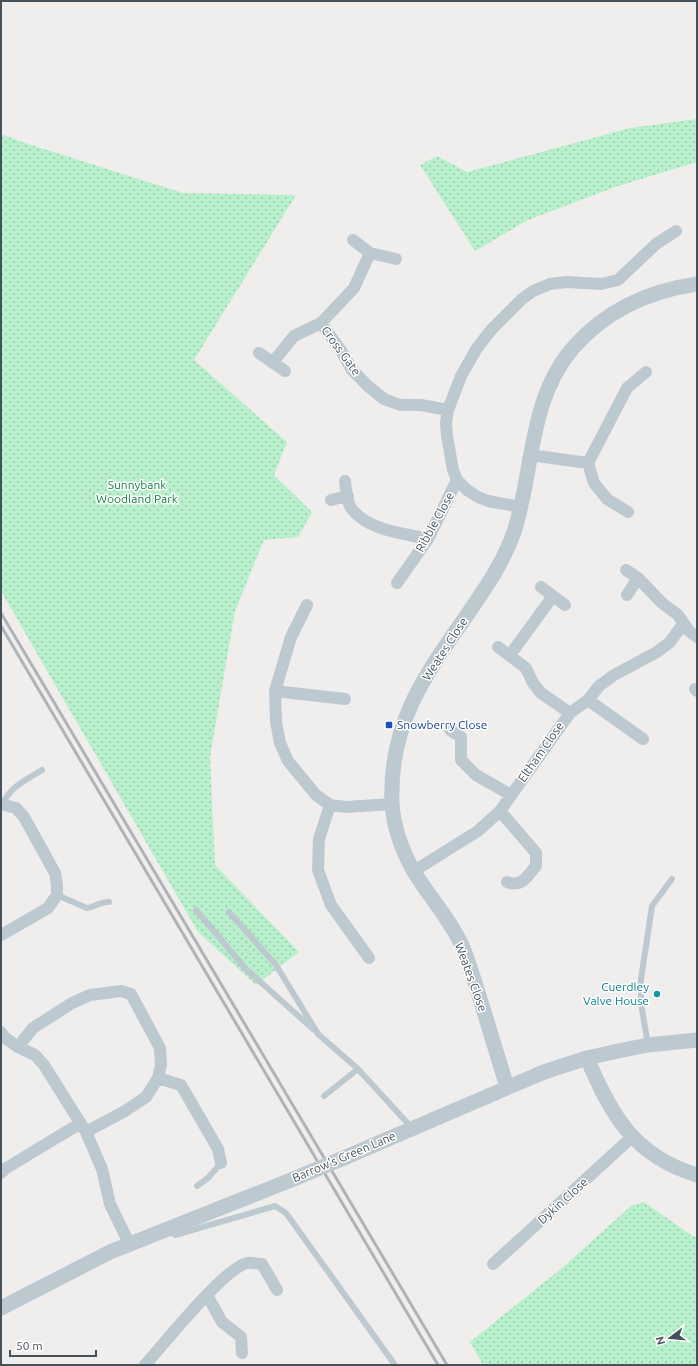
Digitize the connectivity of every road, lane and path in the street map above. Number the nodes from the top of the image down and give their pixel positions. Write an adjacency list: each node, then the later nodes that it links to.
1 (676, 231): 11 (street)
2 (353, 240): 3 (street)
3 (370, 253): 4 (street); 6 (street)
4 (396, 259)
5 (697, 284): 12 (street, Weates Close)
6 (321, 323): 8 (street); 11 (street, Cross Gate)
7 (260, 353): 8 (street)
8 (272, 362): 9 (street)
9 (285, 371)
10 (646, 372): 13 (street)
11 (448, 410): 14 (street)
12 (530, 455): 13 (street); 18 (street, Weates Close)
13 (588, 464): 19 (street)
14 (458, 480): 18 (street); 20 (street, Ribble Close)
15 (345, 481): 16 (street)
16 (348, 496): 17 (street); 20 (street)
17 (331, 500)
18 (521, 507): 42 (street, Weates Close)
19 (628, 512)
20 (428, 539): 23 (street, Ribble Close)
21 (626, 570): 22 (street)
22 (638, 578): 25 (street); 29 (street)
23 (397, 583)
24 (541, 587): 26 (street)
25 (627, 595)
26 (553, 596): 28 (street); 32 (street)
27 (307, 605): 33 (street)
28 (565, 605)
29 (684, 624): 30 (street); 35 (street, Eltham Close)
30 (697, 638)
31 (498, 647): 32 (street)
32 (510, 656): 36 (street)
33 (275, 691): 34 (street); 43 (street)
34 (345, 699)
35 (588, 700): 36 (street, Eltham Close); 38 (street)
36 (570, 713): 40 (street, Eltham Close)
37 (450, 730): 40 (street)
38 (643, 738)
39 (42, 770): 41 (lane)
40 (511, 795): 44 (street, Eltham Close)
41 (2, 804): 48 (street)
42 (392, 804): 43 (street); 45 (street, Weates Close)
43 (330, 805): 53 (street)
44 (500, 811): 45 (street, Eltham Close); 47 (street)
45 (414, 871): 62 (street, Weates Close)
46 (672, 878): 57 (lane)
47 (507, 882)
48 (57, 895): 49 (lane); 52 (street)
49 (109, 902)
50 (196, 910): 55 (lane)
51 (229, 912): 55 (lane)
52 (1, 934)
53 (369, 958)
54 (1, 1032): 58 (street)
55 (318, 1034): 60 (lane)
56 (697, 1040): 57 (street, Barrow's Green Lane)
57 (648, 1045): 59 (street, Barrow's Green Lane)
58 (18, 1047): 61 (street); 64 (street)
59 (587, 1058): 62 (street, Barrow's Green Lane); 66 (street)
60 (358, 1069): 63 (lane); 65 (lane)
61 (158, 1078): 64 (street); 67 (street)
62 (507, 1087): 65 (street, Barrow's Green Lane)
63 (324, 1096)
64 (84, 1128): 68 (street); 72 (street)
65 (412, 1128): 71 (street, Barrow's Green Lane, bridge)
66 (632, 1137): 69 (street); 73 (street, Dykin Close)
67 (220, 1163): 70 (lane)
68 (1, 1174)
69 (697, 1175)
70 (197, 1186)
71 (167, 1230): 72 (street, Barrow's Green Lane); 79 (lane)
72 (129, 1243): 76 (street, Barrow's Green Lane)
73 (493, 1264)
74 (277, 1290): 75 (street)
75 (207, 1295): 77 (street); 78 (street)
76 (1, 1308)
77 (242, 1353)
78 (145, 1365)
79 (395, 1365)

